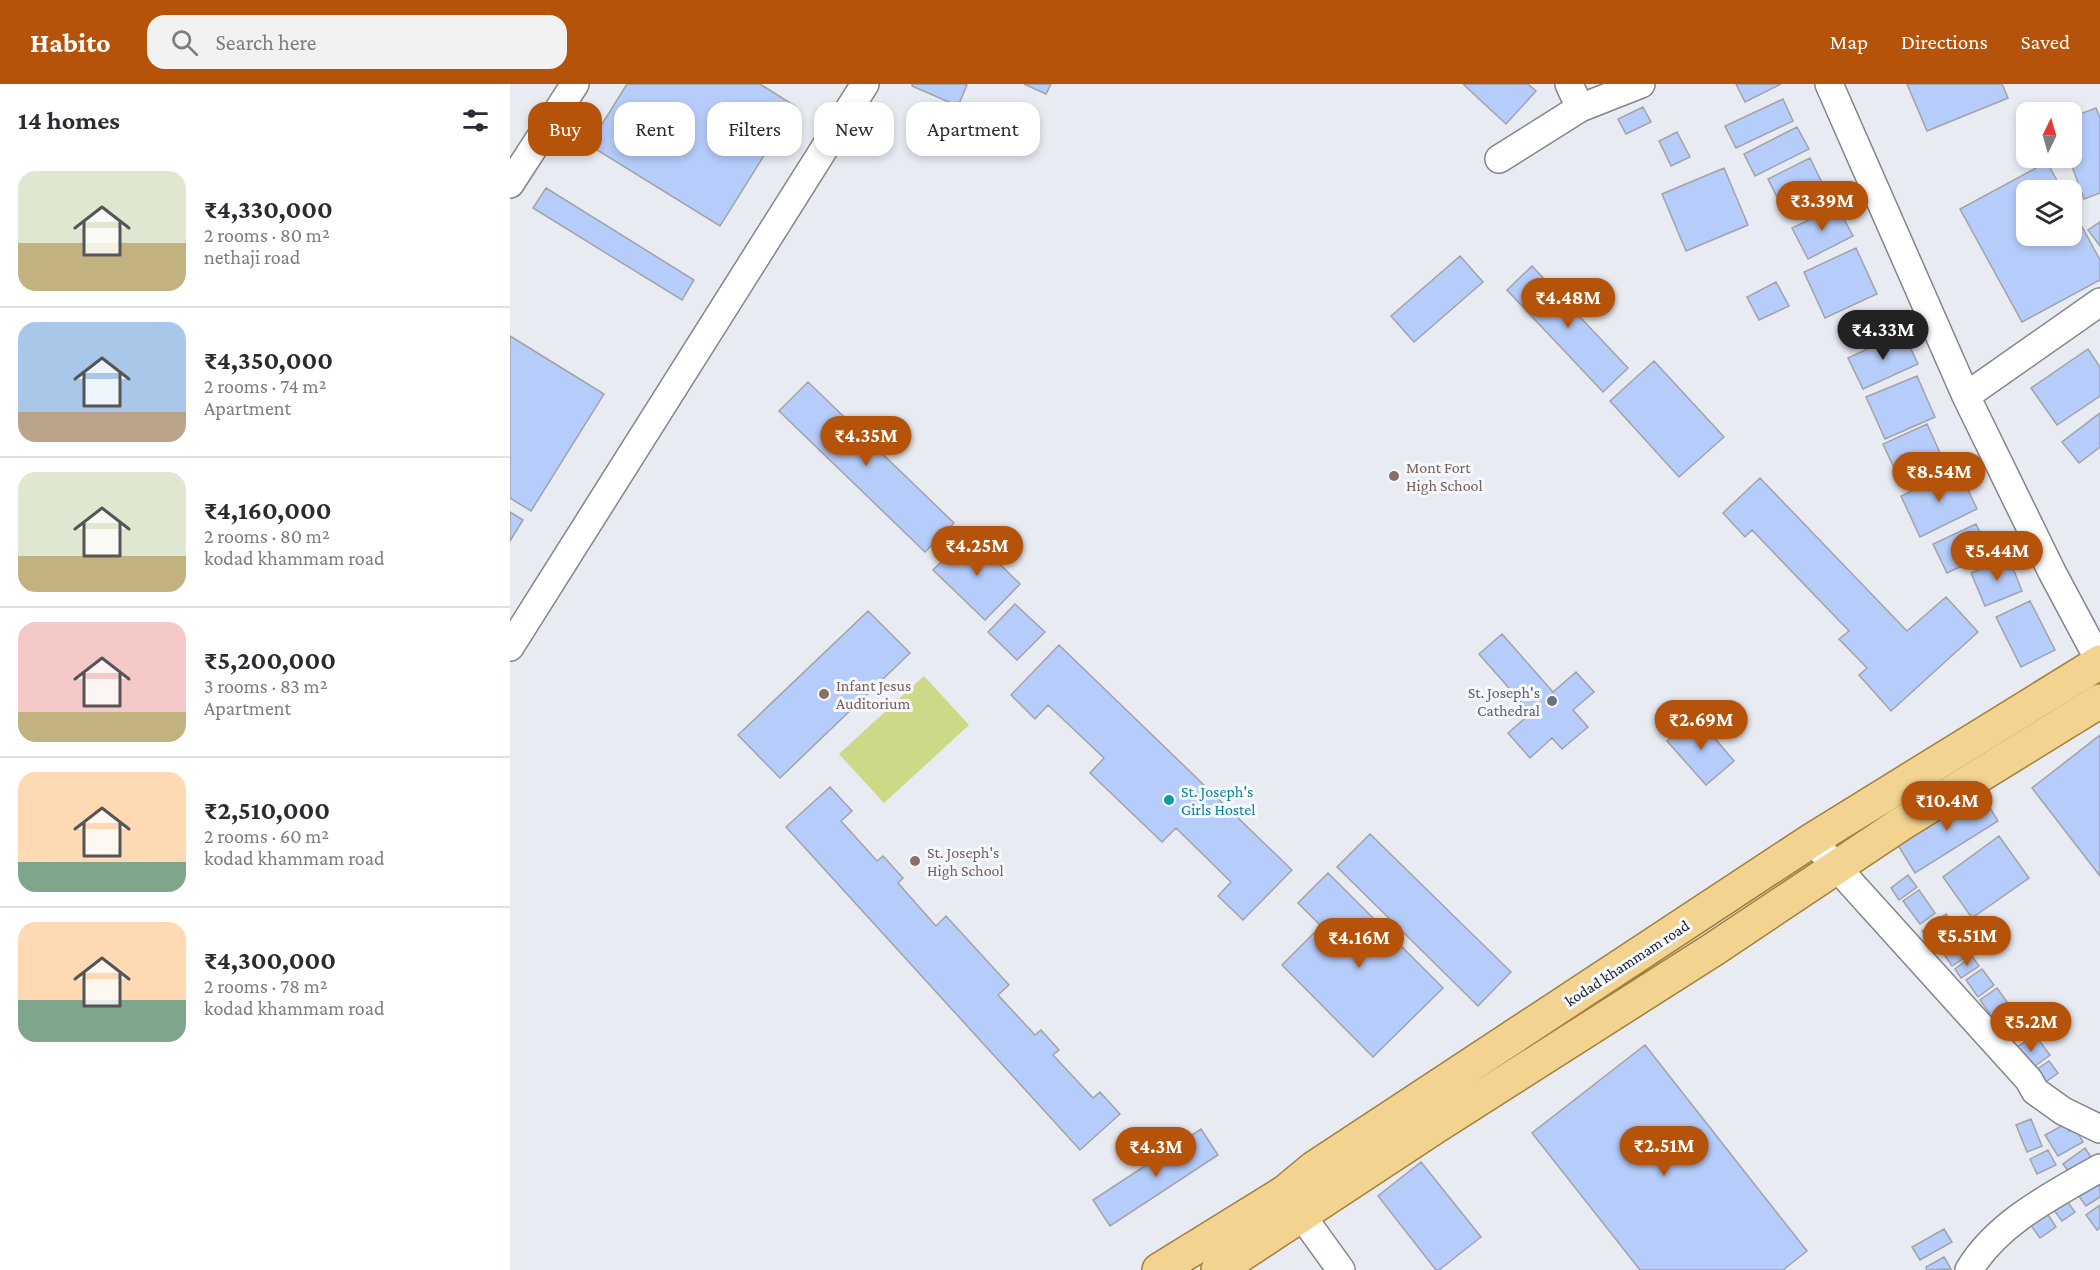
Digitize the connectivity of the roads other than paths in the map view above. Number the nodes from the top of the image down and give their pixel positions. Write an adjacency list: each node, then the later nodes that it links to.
1 (575, 84): 8 (street)
2 (865, 84): 11 (street)
3 (1569, 84): 6 (street)
4 (1641, 84): 6 (street)
5 (1829, 84): 10 (street)
6 (1580, 108): 7 (street)
7 (1499, 159)
8 (510, 184)
9 (2100, 302): 10 (street)
10 (1966, 396): 12 (street)
11 (510, 647)
12 (2100, 662): 14 (main road, kodad khammam road)
13 (2100, 701): 15 (main road, kodad khammam road)
14 (1812, 840): 15 (street); 18 (main road, kodad khammam road)
15 (1836, 866): 16 (street); 18 (main road, kodad khammam road)
16 (2098, 1130)
17 (2100, 1168): 22 (street)
18 (1293, 1204): 19 (main road, kodad khammam road); 20 (main road, kodad khammam road); 21 (street)
19 (1159, 1270)
20 (1218, 1270)
21 (1341, 1270)
22 (1969, 1270)

